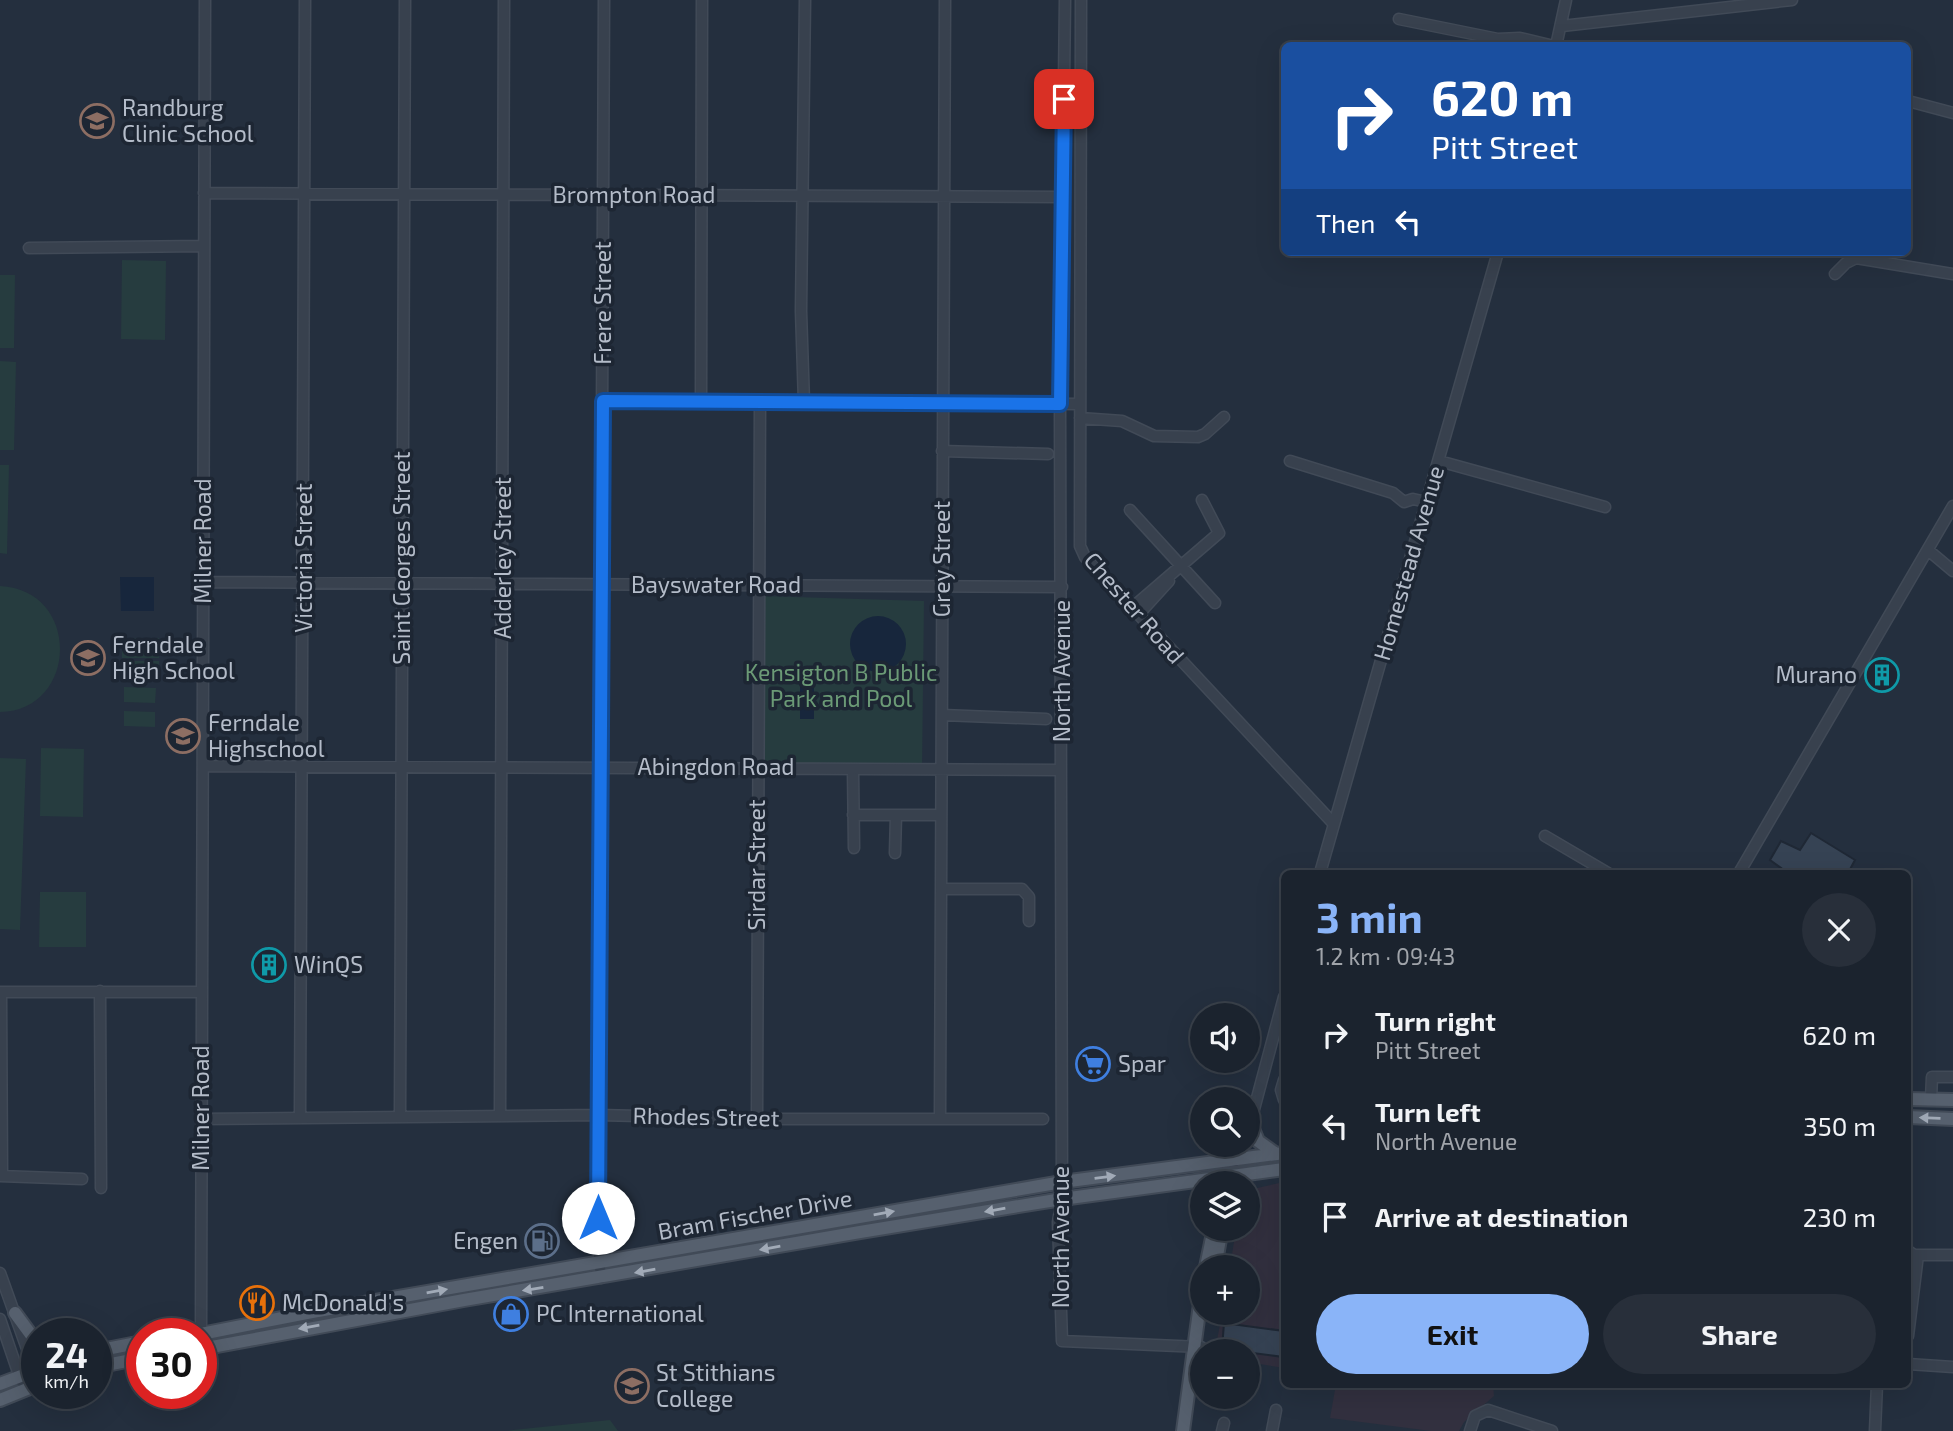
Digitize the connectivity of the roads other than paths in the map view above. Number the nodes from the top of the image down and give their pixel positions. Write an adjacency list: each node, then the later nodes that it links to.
1 (205, 0): 19 (street, Milner Road)
2 (305, 0): 20 (street, Victoria Street)
3 (405, 0): 21 (street, Saint Georges Street)
4 (504, 0): 22 (street, Adderley Street)
5 (604, 0): 24 (street, Frere Street)
6 (702, 0): 25 (street)
7 (805, 0): 23 (street)
8 (945, 0): 26 (street, Grey Street)
9 (1065, 0): 27 (street, North Avenue)
10 (1081, 0): 39 (street, Chester Road)
11 (1566, 0): 14 (street)
12 (1792, 0): 14 (street)
13 (1399, 19): 15 (street)
14 (1562, 26): 16 (street)
15 (1538, 42)
16 (1556, 42)
17 (1911, 102): 18 (street)
18 (1953, 113)
19 (204, 193): 20 (street, Brompton Road); 28 (street, Milner Road)
20 (304, 193): 21 (street, Brompton Road); 55 (street, Victoria Street)
21 (404, 193): 22 (street, Brompton Road); 56 (street, Saint Georges Street)
22 (503, 194): 24 (street, Brompton Road); 57 (street, Adderley Street)
23 (803, 194): 25 (street, Brompton Road); 26 (street, Brompton Road); 36 (street)
24 (603, 195): 25 (street, Brompton Road); 33 (street, Frere Street)
25 (702, 195): 34 (street)
26 (944, 197): 27 (street, Brompton Road); 37 (street, Grey Street)
27 (1064, 197): 38 (street, North Avenue)
28 (203, 246): 29 (street); 54 (street, Milner Road)
29 (29, 248)
30 (1496, 256): 45 (street, Homestead Avenue)
31 (1835, 274): 32 (street)
32 (1953, 274)
33 (603, 401): 34 (street); 58 (street, Frere Street)
34 (701, 402): 35 (street)
35 (760, 402): 36 (street); 59 (street, Sirdar Street)
36 (804, 403): 37 (street)
37 (942, 403): 38 (street); 42 (street, Grey Street)
38 (1060, 404): 39 (street); 61 (street, North Avenue)
39 (1080, 404): 41 (street, Chester Road)
40 (1224, 417): 41 (street)
41 (1080, 418): 63 (street, Chester Road)
42 (942, 451): 43 (street); 60 (street, Grey Street)
43 (1048, 454)
44 (1290, 460): 47 (street)
45 (1439, 461): 47 (street, Homestead Avenue); 49 (street)
46 (1202, 500): 52 (street)
47 (1426, 502): 78 (street, Homestead Avenue)
48 (1953, 506): 51 (street)
49 (1605, 507)
50 (1130, 510): 52 (street)
51 (1928, 550): 53 (street); 84 (street)
52 (1180, 567): 62 (street); 63 (street)
53 (1953, 571)
54 (203, 582): 55 (street, Bayswater Road); 66 (street, Milner Road)
55 (304, 583): 56 (street, Bayswater Road); 67 (street, Victoria Street)
56 (402, 583): 57 (street, Bayswater Road); 68 (street, Saint Georges Street)
57 (503, 584): 58 (street, Bayswater Road); 71 (street, Adderley Street)
58 (602, 585): 59 (street, Bayswater Road); 69 (street, Frere Street)
59 (760, 585): 60 (street, Bayswater Road); 70 (street, Sirdar Street)
60 (943, 586): 61 (street, Bayswater Road); 64 (street, Grey Street)
61 (1062, 587): 74 (street, North Avenue)
62 (1215, 603)
63 (1136, 611): 78 (street, Chester Road)
64 (942, 716): 65 (street); 73 (street, Grey Street)
65 (1046, 719)
66 (202, 766): 67 (street, Abingdon Road); 89 (street, Milner Road)
67 (302, 766): 68 (street, Abingdon Road); 99 (street, Victoria Street)
68 (401, 766): 71 (street, Abingdon Road); 96 (street, Saint Georges Street)
69 (600, 766): 70 (street, Abingdon Road); 71 (street, Abingdon Road); 98 (street, Frere Street)
70 (758, 768): 72 (street, Abingdon Road); 103 (street, Sirdar Street)
71 (502, 769): 97 (street, Adderley Street)
72 (853, 769): 73 (street, Abingdon Road); 75 (street)
73 (942, 769): 74 (street, Abingdon Road); 77 (street, Grey Street)
74 (1061, 771): 116 (street, North Avenue)
75 (853, 815): 76 (street); 80 (street)
76 (896, 815): 77 (street); 81 (street)
77 (941, 815): 85 (street, Grey Street)
78 (1333, 823): 82 (street, Homestead Avenue)
79 (1545, 836): 83 (street)
80 (854, 848)
81 (895, 853)
82 (1321, 870)
83 (1603, 870)
84 (1741, 870)
85 (941, 889): 86 (street); 101 (street, Grey Street)
86 (1029, 921)
87 (100, 991): 88 (street); 89 (street); 120 (street)
88 (1, 992): 114 (street)
89 (201, 992): 102 (street, Milner Road)
90 (1281, 1008): 92 (street)
91 (1953, 1077): 94 (street)
92 (1260, 1087)
93 (1911, 1099): 94 (main road)
94 (1931, 1099): 95 (main road)
95 (1953, 1100)
96 (400, 1115): 97 (street, Rhodes Street); 99 (street, Rhodes Street)
97 (500, 1115): 98 (street, Rhodes Street)
98 (599, 1115): 103 (street, Rhodes Street); 124 (street, Frere Street)
99 (300, 1116): 102 (street, Rhodes Street)
100 (1911, 1117): 105 (main road, one-way to 100)
101 (940, 1118): 103 (street, Rhodes Street); 104 (street, Rhodes Street)
102 (201, 1119): 129 (street, Milner Road)
103 (757, 1119)
104 (1043, 1119)
105 (1953, 1119)
106 (1260, 1142): 107 (main road)
107 (1280, 1154): 110 (main road, Bram Fischer Drive)
108 (1238, 1157): 110 (street)
109 (1240, 1157): 110 (street)
110 (1238, 1161): 112 (main road); 116 (main road, Bram Fischer Drive, one-way to 110)
111 (1281, 1170): 113 (main road, Bram Fischer Drive)
112 (1234, 1171)
113 (1260, 1174)
114 (1, 1176): 115 (street)
115 (82, 1179)
116 (1062, 1182): 121 (street, North Avenue); 124 (main road, Bram Fischer Drive, one-way to 116)
117 (1190, 1183): 118 (main road, Bram Fischer Drive)
118 (1184, 1184): 119 (main road); 121 (main road, Bram Fischer Drive)
119 (1190, 1186)
120 (100, 1188)
121 (1062, 1199): 127 (main road, Bram Fischer Drive, one-way to 127); 135 (street, North Avenue)
122 (1912, 1255): 123 (street); 126 (street)
123 (1953, 1255)
124 (600, 1263): 127 (street, Frere Street); 133 (main road, Bram Fischer Drive, one-way to 124)
125 (0, 1273): 128 (street)
126 (1911, 1275)
127 (601, 1278): 134 (main road, Bram Fischer Drive, one-way to 134)
128 (15, 1313): 131 (main road); 132 (street)
129 (201, 1318)
130 (0, 1319): 138 (street)
131 (21, 1321)
132 (21, 1330)
133 (217, 1331)
134 (217, 1346)
135 (1190, 1346)
136 (1911, 1364): 137 (street)
137 (1953, 1367)
138 (19, 1376): 139 (main road)
139 (0, 1384)
140 (1877, 1388): 149 (street)
141 (21, 1391): 143 (main road)
142 (1190, 1396): 145 (main road)
143 (0, 1400)
144 (1276, 1410): 146 (street)
145 (1185, 1431)
146 (1272, 1431)
147 (1470, 1431): 148 (street)
148 (1552, 1431)
149 (1875, 1431)

